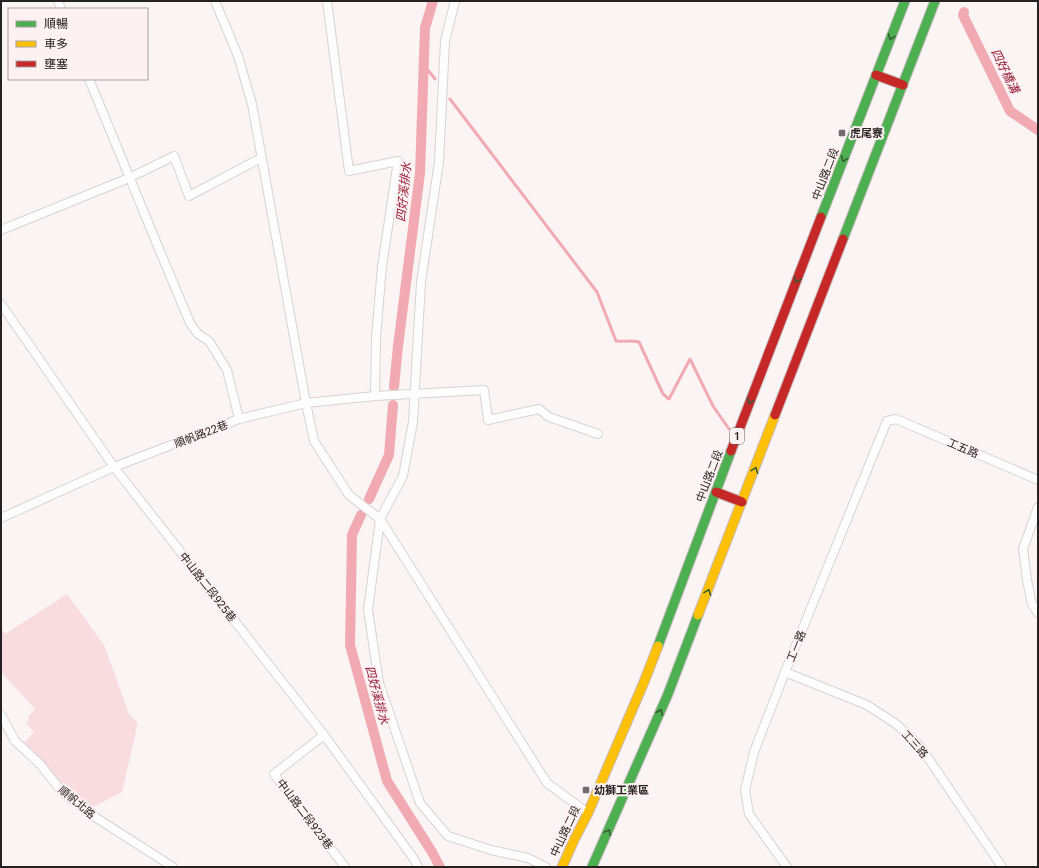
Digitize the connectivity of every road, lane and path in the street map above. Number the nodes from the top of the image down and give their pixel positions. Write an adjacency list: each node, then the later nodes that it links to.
1 (215, 1): 9 (street)
2 (327, 1): 14 (street)
3 (454, 1): 13 (street)
4 (905, 1): 6 (main road, 中山路二段 / 1, one-way to 6)
5 (935, 1): 8 (main road)
6 (876, 75): 8 (main road); 21 (main road, 中山路二段 / 1, one-way to 21)
7 (89, 80): 10 (street)
8 (903, 85): 22 (main road, one-way to 8)
9 (261, 158): 10 (street); 15 (street)
10 (129, 178): 11 (street); 16 (street)
11 (1, 230)
12 (1, 304): 19 (street, 中山路二段925巷)
13 (414, 395): 14 (street, 順帆路22巷); 18 (street, 順帆路22巷); 25 (street)
14 (374, 396): 15 (street, 順帆路22巷)
15 (306, 403): 16 (street, 順帆路22巷); 25 (street)
16 (239, 419): 19 (street, 順帆路22巷)
17 (887, 421): 20 (street, 工五路); 27 (street, 工一路)
18 (598, 434)
19 (114, 467): 24 (street, 順帆路22巷); 29 (street, 中山路二段925巷)
20 (1038, 480)
21 (716, 492): 22 (main road); 30 (main road, 中山路二段 / 1)
22 (742, 502): 36 (main road, one-way to 22)
23 (1038, 507): 26 (street)
24 (1, 518)
25 (380, 519): 30 (street); 34 (street)
26 (1038, 613)
27 (785, 672): 37 (street, 工一路); 38 (street, 工三路)
28 (1, 715): 31 (street, 順帆北路)
29 (324, 735): 32 (street, 中山路二段923巷); 33 (street, 中山路二段925巷)
30 (588, 813): 35 (main road, 中山路二段 / 1)
31 (173, 867)
32 (345, 867)
33 (418, 867)
34 (546, 867)
35 (562, 867)
36 (592, 867)
37 (787, 867)
38 (1002, 867)

